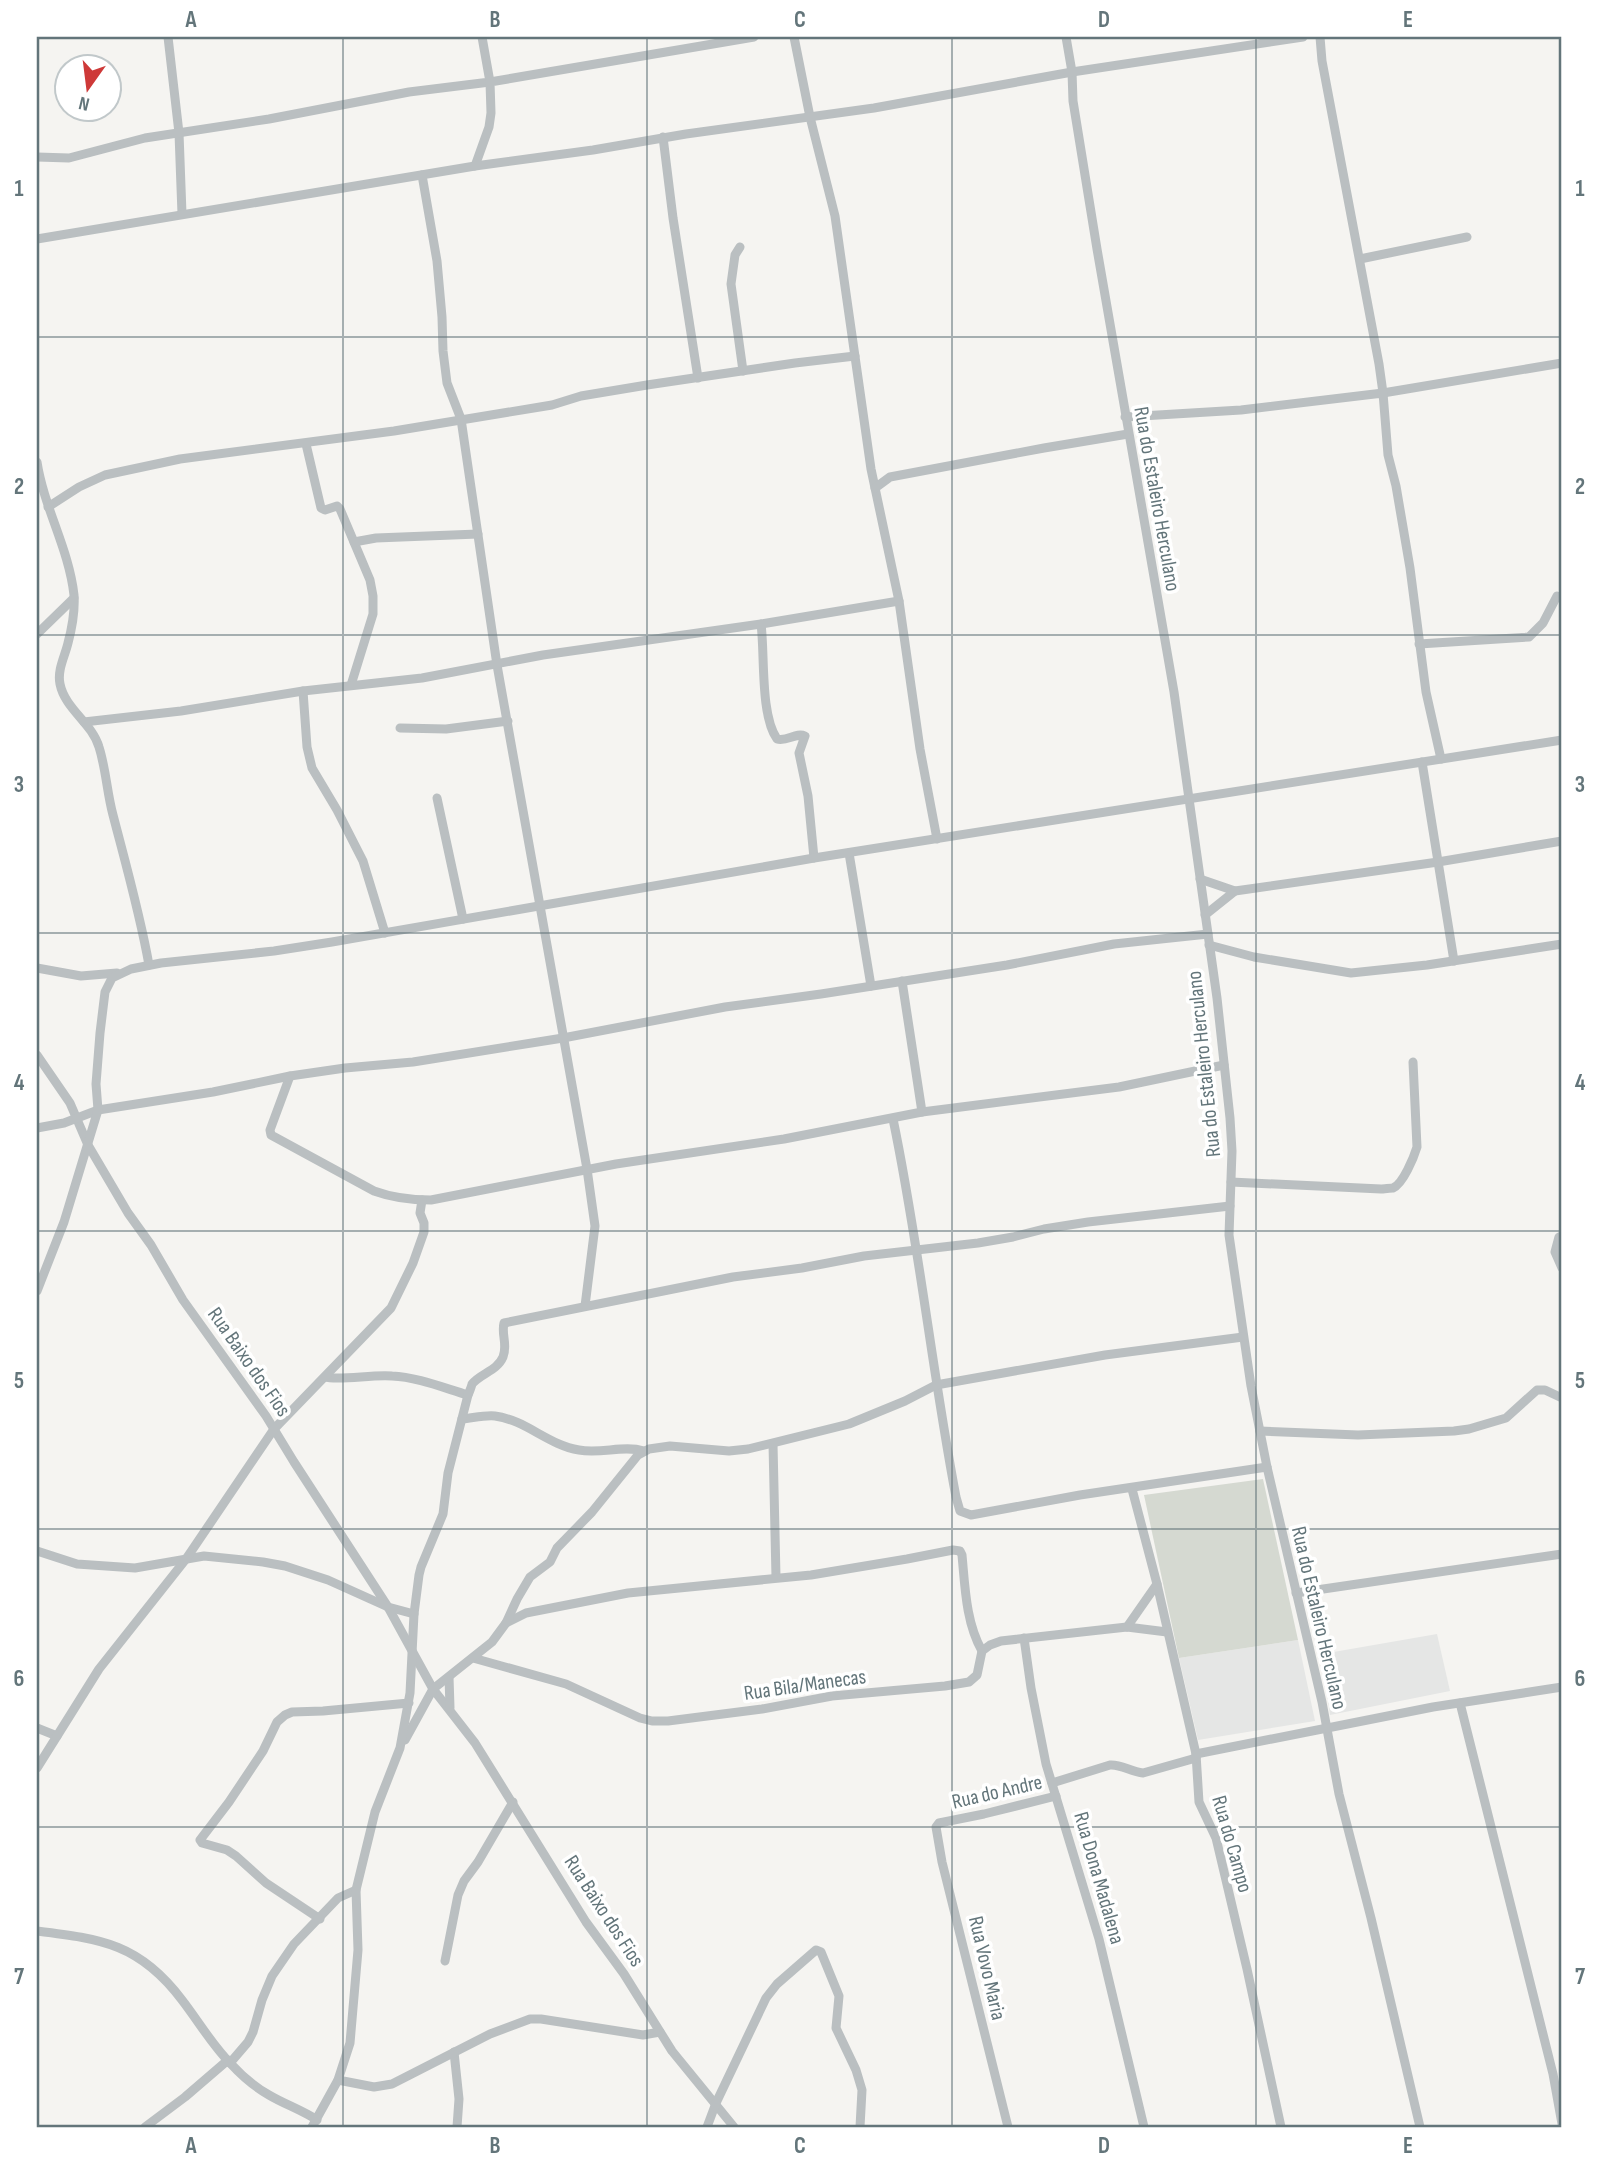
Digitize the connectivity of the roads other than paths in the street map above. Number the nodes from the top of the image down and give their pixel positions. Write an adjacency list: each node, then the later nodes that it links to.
1 (168, 37): 11 (street)
2 (482, 37): 9 (street)
3 (754, 37): 9 (street)
4 (794, 37): 10 (street)
5 (1066, 37): 8 (street, Rua do Estaleiro Herculano)
6 (1303, 37): 8 (street)
7 (1320, 37): 20 (street)
8 (1072, 72): 10 (street); 26 (street, Rua do Estaleiro Herculano)
9 (490, 82): 11 (street); 14 (street)
10 (810, 117): 12 (street); 21 (street)
11 (179, 133): 13 (street); 16 (street)
12 (663, 137): 14 (street); 24 (street)
13 (37, 157)
14 (475, 166): 15 (street)
15 (422, 175): 16 (street); 27 (street)
16 (182, 214): 18 (street)
17 (1467, 237): 20 (street)
18 (37, 239)
19 (740, 247): 23 (street)
20 (1360, 259): 25 (street)
21 (855, 356): 23 (street); 31 (street)
22 (1562, 363): 25 (street)
23 (743, 371): 24 (street)
24 (698, 378): 27 (street)
25 (1383, 393): 26 (street); 42 (street)
26 (1125, 416): 28 (street, Rua do Estaleiro Herculano)
27 (461, 419): 29 (street); 35 (street)
28 (1128, 434): 32 (street); 53 (street, Rua do Estaleiro Herculano)
29 (306, 444): 34 (street); 36 (street)
30 (37, 462): 34 (street)
31 (871, 469): 32 (street); 33 (street)
32 (890, 477): 33 (street)
33 (875, 488): 39 (street)
34 (48, 507): 38 (street)
35 (478, 534): 36 (street); 43 (street)
36 (354, 542): 44 (street)
37 (1557, 596): 42 (street)
38 (74, 598): 41 (street); 47 (street)
39 (899, 601): 40 (street); 54 (street)
40 (761, 624): 43 (street); 57 (street)
41 (37, 634)
42 (1419, 644): 50 (street)
43 (498, 665): 44 (street); 46 (street)
44 (351, 685): 45 (street)
45 (303, 691): 47 (street); 64 (street)
46 (508, 721): 48 (street); 61 (street)
47 (84, 722): 69 (street)
48 (400, 728)
49 (1562, 740): 50 (street)
50 (1441, 759): 51 (street)
51 (1422, 762): 53 (street); 58 (street)
52 (437, 798): 63 (street)
53 (1190, 798): 54 (street); 59 (street, Rua do Estaleiro Herculano)
54 (937, 839): 56 (street)
55 (1562, 841): 58 (street)
56 (849, 853): 57 (street); 73 (street)
57 (814, 858): 61 (street)
58 (1438, 862): 60 (street); 68 (street)
59 (1200, 879): 60 (street); 62 (street, Rua do Estaleiro Herculano)
60 (1236, 891): 62 (street)
61 (541, 907): 63 (street); 74 (street)
62 (1205, 915): 65 (street, Rua do Estaleiro Herculano)
63 (463, 919): 64 (street)
64 (385, 933): 69 (street)
65 (1208, 934): 67 (street, Rua do Estaleiro Herculano); 72 (street)
66 (1562, 944): 68 (street)
67 (1209, 945): 68 (street); 77 (street, Rua do Estaleiro Herculano)
68 (1454, 961)
69 (149, 965): 71 (street)
70 (37, 968): 71 (street)
71 (119, 973): 79 (street)
72 (902, 981): 73 (street); 80 (street)
73 (871, 986): 74 (street)
74 (564, 1038): 78 (street); 85 (street)
75 (37, 1055): 81 (street, Rua Baixo dos Fios)
76 (1413, 1062): 86 (street)
77 (1224, 1065): 80 (street); 86 (street, Rua do Estaleiro Herculano)
78 (290, 1076): 79 (street); 87 (street)
79 (98, 1110): 81 (street); 84 (street)
80 (922, 1112): 82 (street)
81 (77, 1119): 83 (street); 84 (street, Rua Baixo dos Fios)
82 (893, 1119): 85 (street); 90 (street)
83 (37, 1128)
84 (88, 1145): 92 (street); 100 (street, Rua Baixo dos Fios)
85 (587, 1169): 87 (street); 93 (street)
86 (1231, 1182): 88 (street, Rua do Estaleiro Herculano)
87 (422, 1200): 95 (street)
88 (1230, 1206): 90 (street); 94 (street, Rua do Estaleiro Herculano)
89 (1562, 1236): 91 (street)
90 (918, 1249): 93 (street); 96 (street)
91 (1562, 1268)
92 (37, 1291)
93 (585, 1306): 97 (street)
94 (1243, 1337): 96 (street); 101 (street, Rua do Estaleiro Herculano)
95 (325, 1377): 97 (street); 100 (street)
96 (936, 1385): 102 (street); 105 (street)
97 (468, 1395): 99 (street)
98 (1562, 1398): 101 (street)
99 (462, 1419): 103 (street); 113 (street)
100 (274, 1429): 108 (street); 112 (street, Rua Baixo dos Fios)
101 (1260, 1431): 104 (street, Rua do Estaleiro Herculano)
102 (773, 1444): 103 (street); 109 (street)
103 (644, 1451): 114 (street)
104 (1267, 1467): 105 (street); 111 (street, Rua do Estaleiro Herculano)
105 (1132, 1489): 110 (street, Rua do Campo)
106 (37, 1551): 108 (street)
107 (1562, 1554): 111 (street)
108 (186, 1559): 112 (street); 129 (street)
109 (776, 1577): 114 (street); 119 (street)
110 (1157, 1584): 115 (street); 116 (street, Rua do Campo)
111 (1296, 1593): 128 (street, Rua do Estaleiro Herculano)
112 (388, 1607): 113 (street); 118 (street, Rua Baixo dos Fios)
113 (414, 1614): 118 (street)
114 (506, 1623): 120 (street)
115 (1127, 1626): 116 (street); 117 (street)
116 (1167, 1632): 131 (street, Rua do Campo)
117 (1024, 1638): 119 (street); 133 (street, Rua Dona Madalena)
118 (412, 1650): 123 (street, Rua Baixo dos Fios); 124 (street)
119 (982, 1651): 120 (street, Rua Bila/Manecas)
120 (473, 1658): 121 (street)
121 (449, 1677): 123 (street); 126 (street)
122 (1562, 1687): 125 (street)
123 (433, 1689): 126 (street, Rua Baixo dos Fios); 130 (street)
124 (409, 1703): 130 (street); 138 (street)
125 (1460, 1703): 128 (street); 148 (street)
126 (450, 1709): 135 (street, Rua Baixo dos Fios)
127 (37, 1728): 129 (street)
128 (1326, 1730): 131 (street); 156 (street, Rua do Estaleiro Herculano)
129 (57, 1736): 132 (street)
130 (400, 1748): 137 (street)
131 (1196, 1756): 133 (street); 155 (street, Rua do Campo)
132 (37, 1768)
133 (1052, 1783): 134 (street, Rua Dona Madalena)
134 (1056, 1796): 136 (street, Rua do Andre); 154 (street, Rua Dona Madalena)
135 (513, 1802): 140 (street); 141 (street, Rua Baixo dos Fios)
136 (945, 1822): 153 (street, Rua Vovo Maria)
137 (356, 1890): 138 (street); 144 (street)
138 (320, 1919): 143 (street)
139 (37, 1931): 143 (street)
140 (445, 1961)
141 (660, 2032): 142 (street); 145 (street, Rua Baixo dos Fios)
142 (454, 2052): 144 (street); 151 (street)
143 (229, 2062): 146 (street); 150 (street)
144 (338, 2080): 146 (street)
145 (716, 2103): 147 (street, Rua Baixo dos Fios); 149 (street); 152 (street)
146 (314, 2123)
147 (732, 2123): 149 (street)
148 (1562, 2124)
149 (708, 2126)
150 (145, 2127)
151 (457, 2127)
152 (860, 2127)
153 (1009, 2127)
154 (1144, 2127)
155 (1281, 2127)
156 (1420, 2127)

